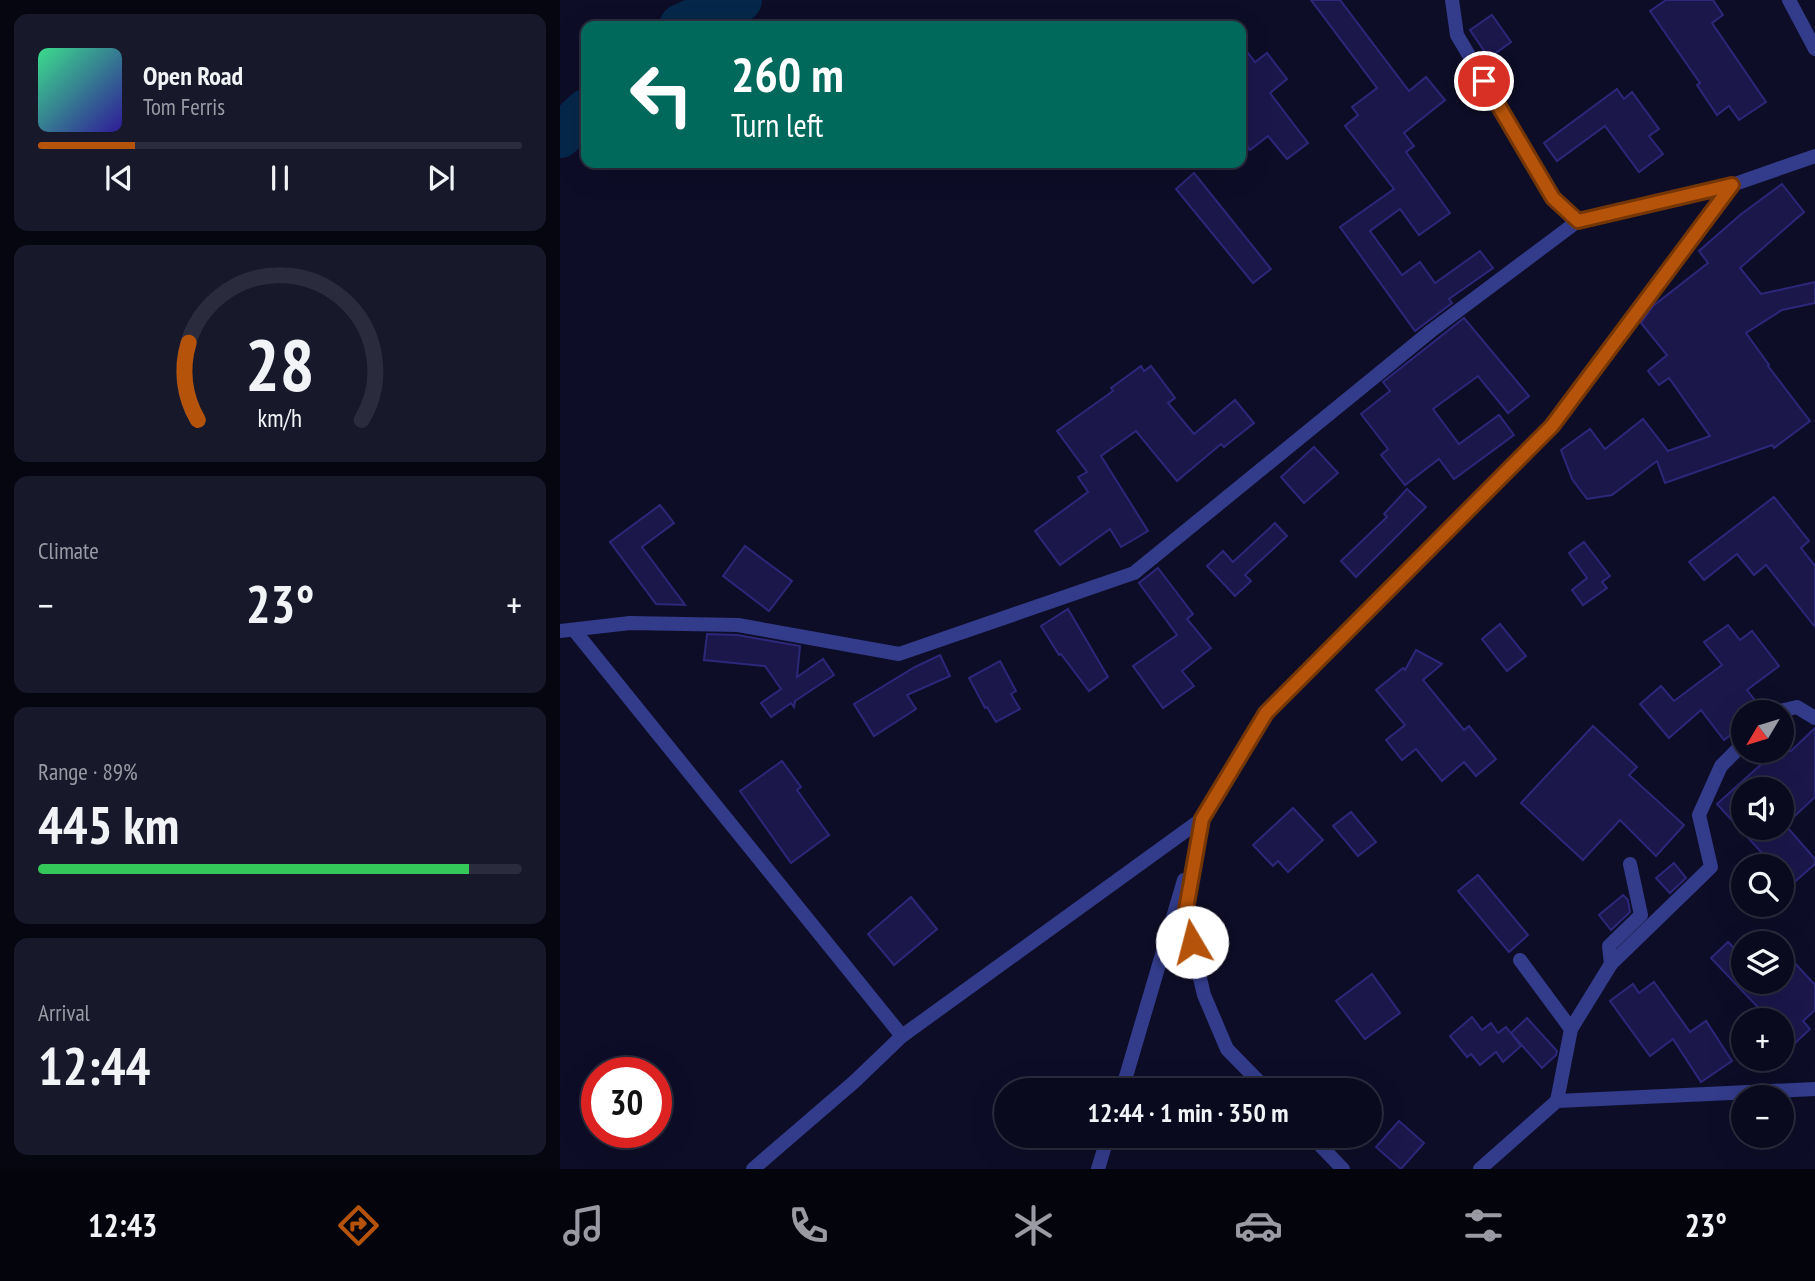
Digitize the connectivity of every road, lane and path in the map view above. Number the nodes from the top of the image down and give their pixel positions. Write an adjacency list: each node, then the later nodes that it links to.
1 (1452, 0): 6 (street)
2 (1789, 0): 3 (street)
3 (1815, 49)
4 (1815, 156): 5 (street)
5 (1732, 185): 6 (street); 11 (street)
6 (1578, 221): 7 (street)
7 (567, 631): 16 (street)
8 (1794, 708): 9 (street)
9 (1815, 718)
10 (1731, 756): 14 (street)
11 (1202, 819): 16 (street); 17 (street); 18 (street)
12 (1630, 864): 14 (street)
13 (1520, 960): 15 (street)
14 (1611, 964): 15 (street)
15 (1571, 1028): 20 (street)
16 (902, 1036): 23 (street)
17 (1126, 1078)
18 (1255, 1078)
19 (1815, 1089): 20 (street)
20 (1557, 1101): 26 (street)
21 (1104, 1148): 24 (street)
22 (1323, 1148): 25 (street)
23 (753, 1169)
24 (1098, 1169)
25 (1343, 1169)
26 (1480, 1169)

